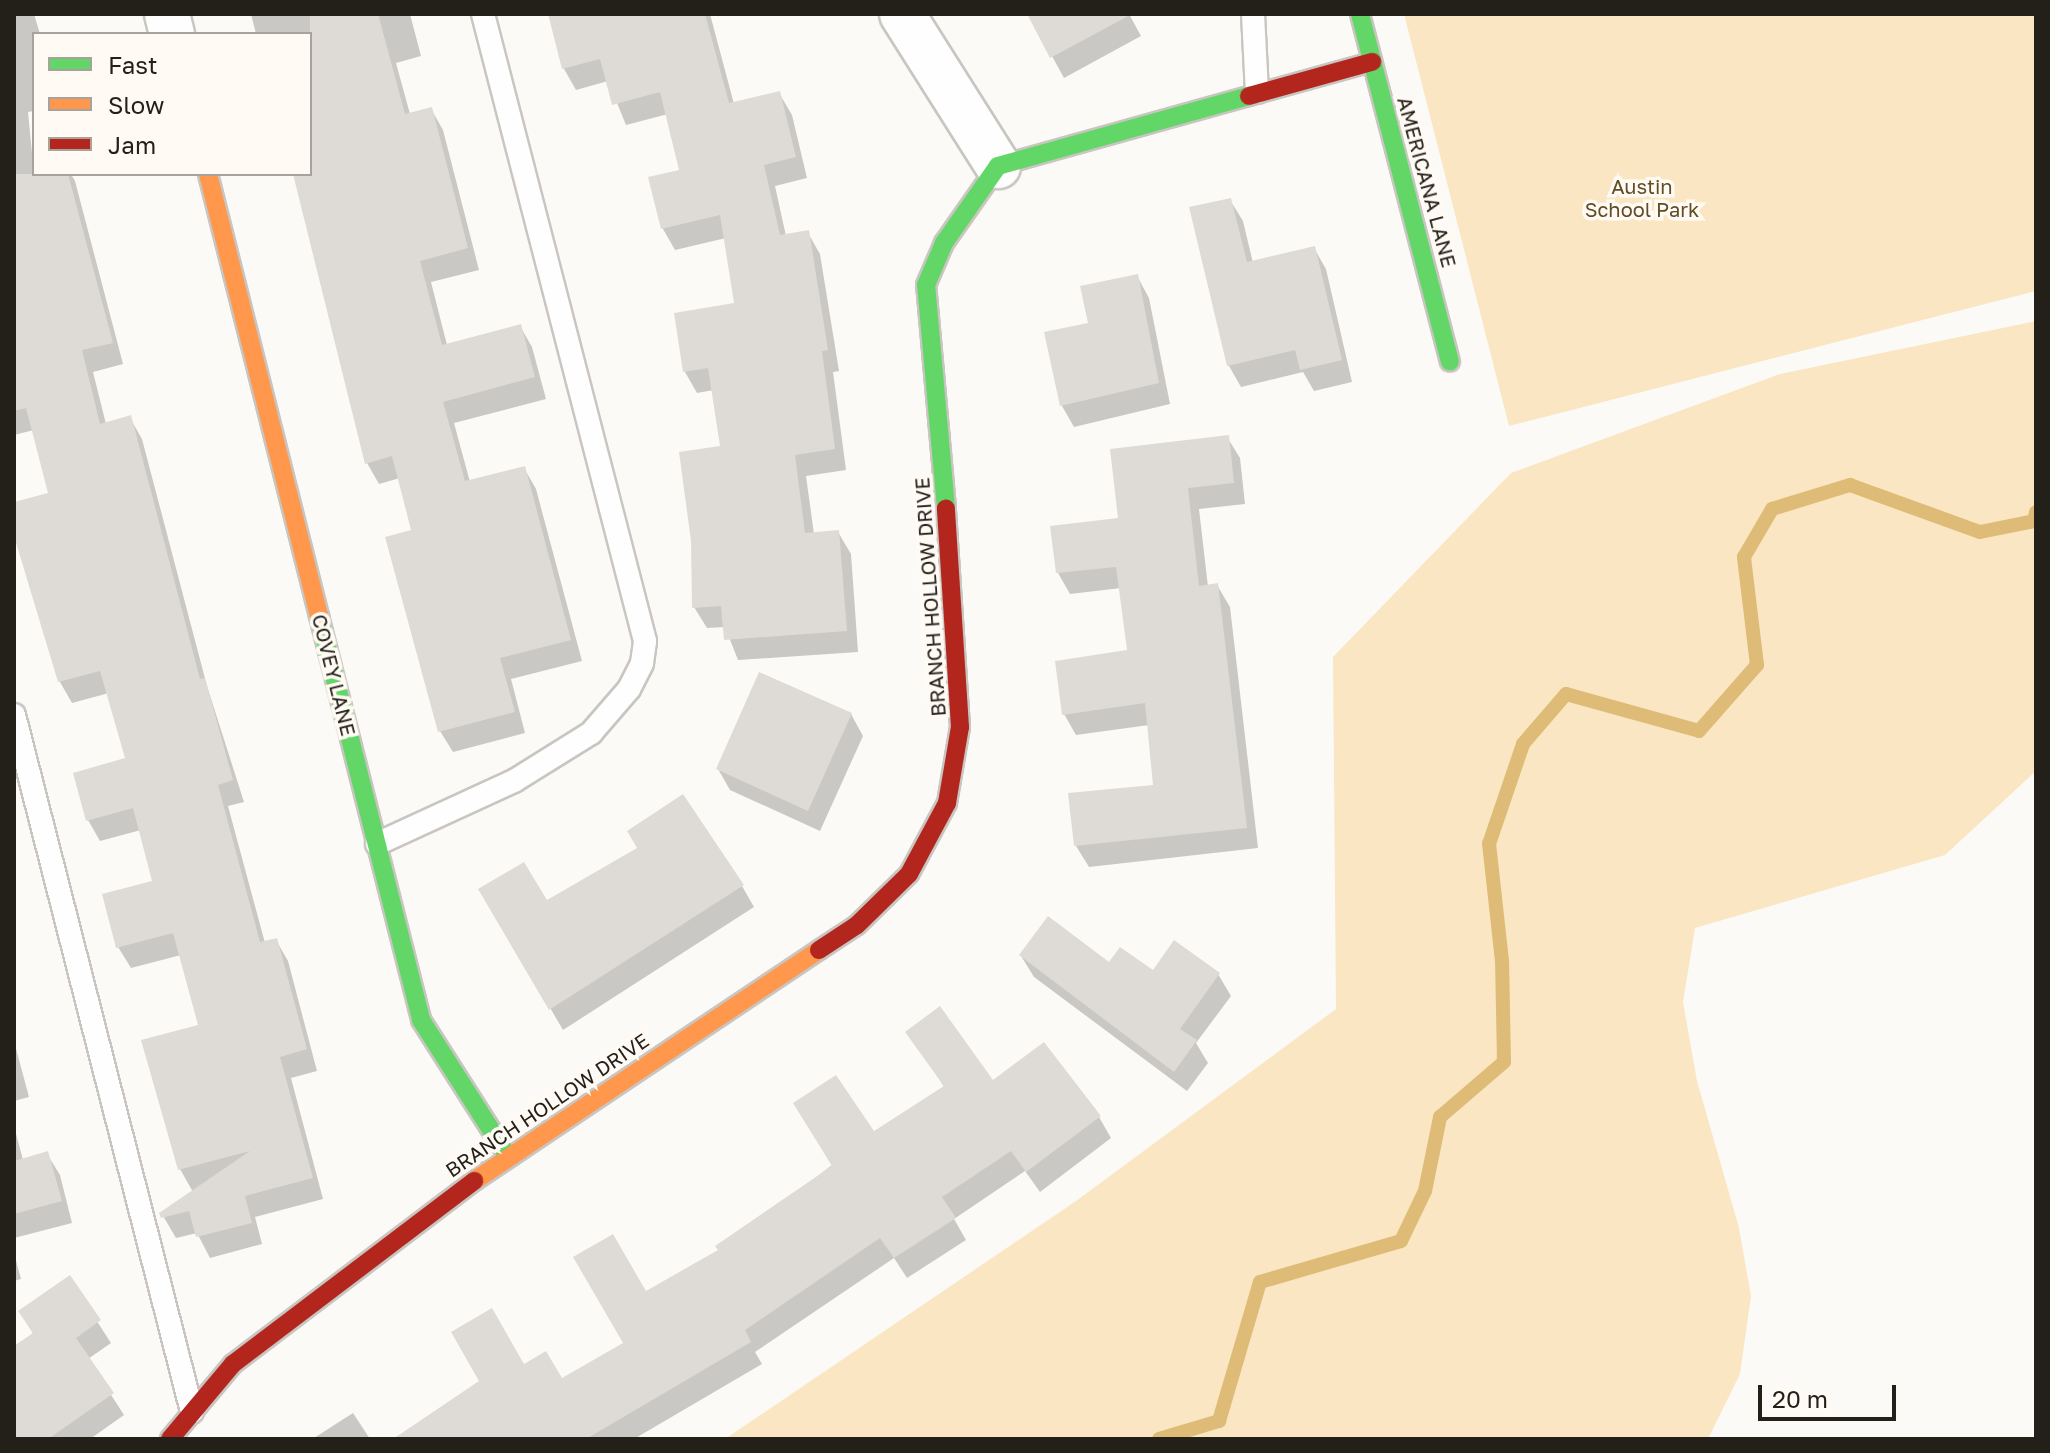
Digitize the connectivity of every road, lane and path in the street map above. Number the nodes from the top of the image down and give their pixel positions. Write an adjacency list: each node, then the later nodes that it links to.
1 (483, 14): 11 (lane)
2 (902, 14): 7 (street)
3 (1253, 14): 6 (lane)
4 (1360, 14): 5 (street, AMERICANA LANE)
5 (1372, 62): 6 (street); 9 (street, AMERICANA LANE)
6 (1257, 92): 7 (street)
7 (998, 166): 12 (street, BRANCH HOLLOW DRIVE)
8 (209, 176): 11 (street, COVEY LANE)
9 (1450, 362)
10 (14, 715): 13 (lane)
11 (377, 844): 12 (street, COVEY LANE)
12 (507, 1155): 13 (street, BRANCH HOLLOW DRIVE)
13 (192, 1412): 14 (street, BRANCH HOLLOW DRIVE)
14 (170, 1439)

